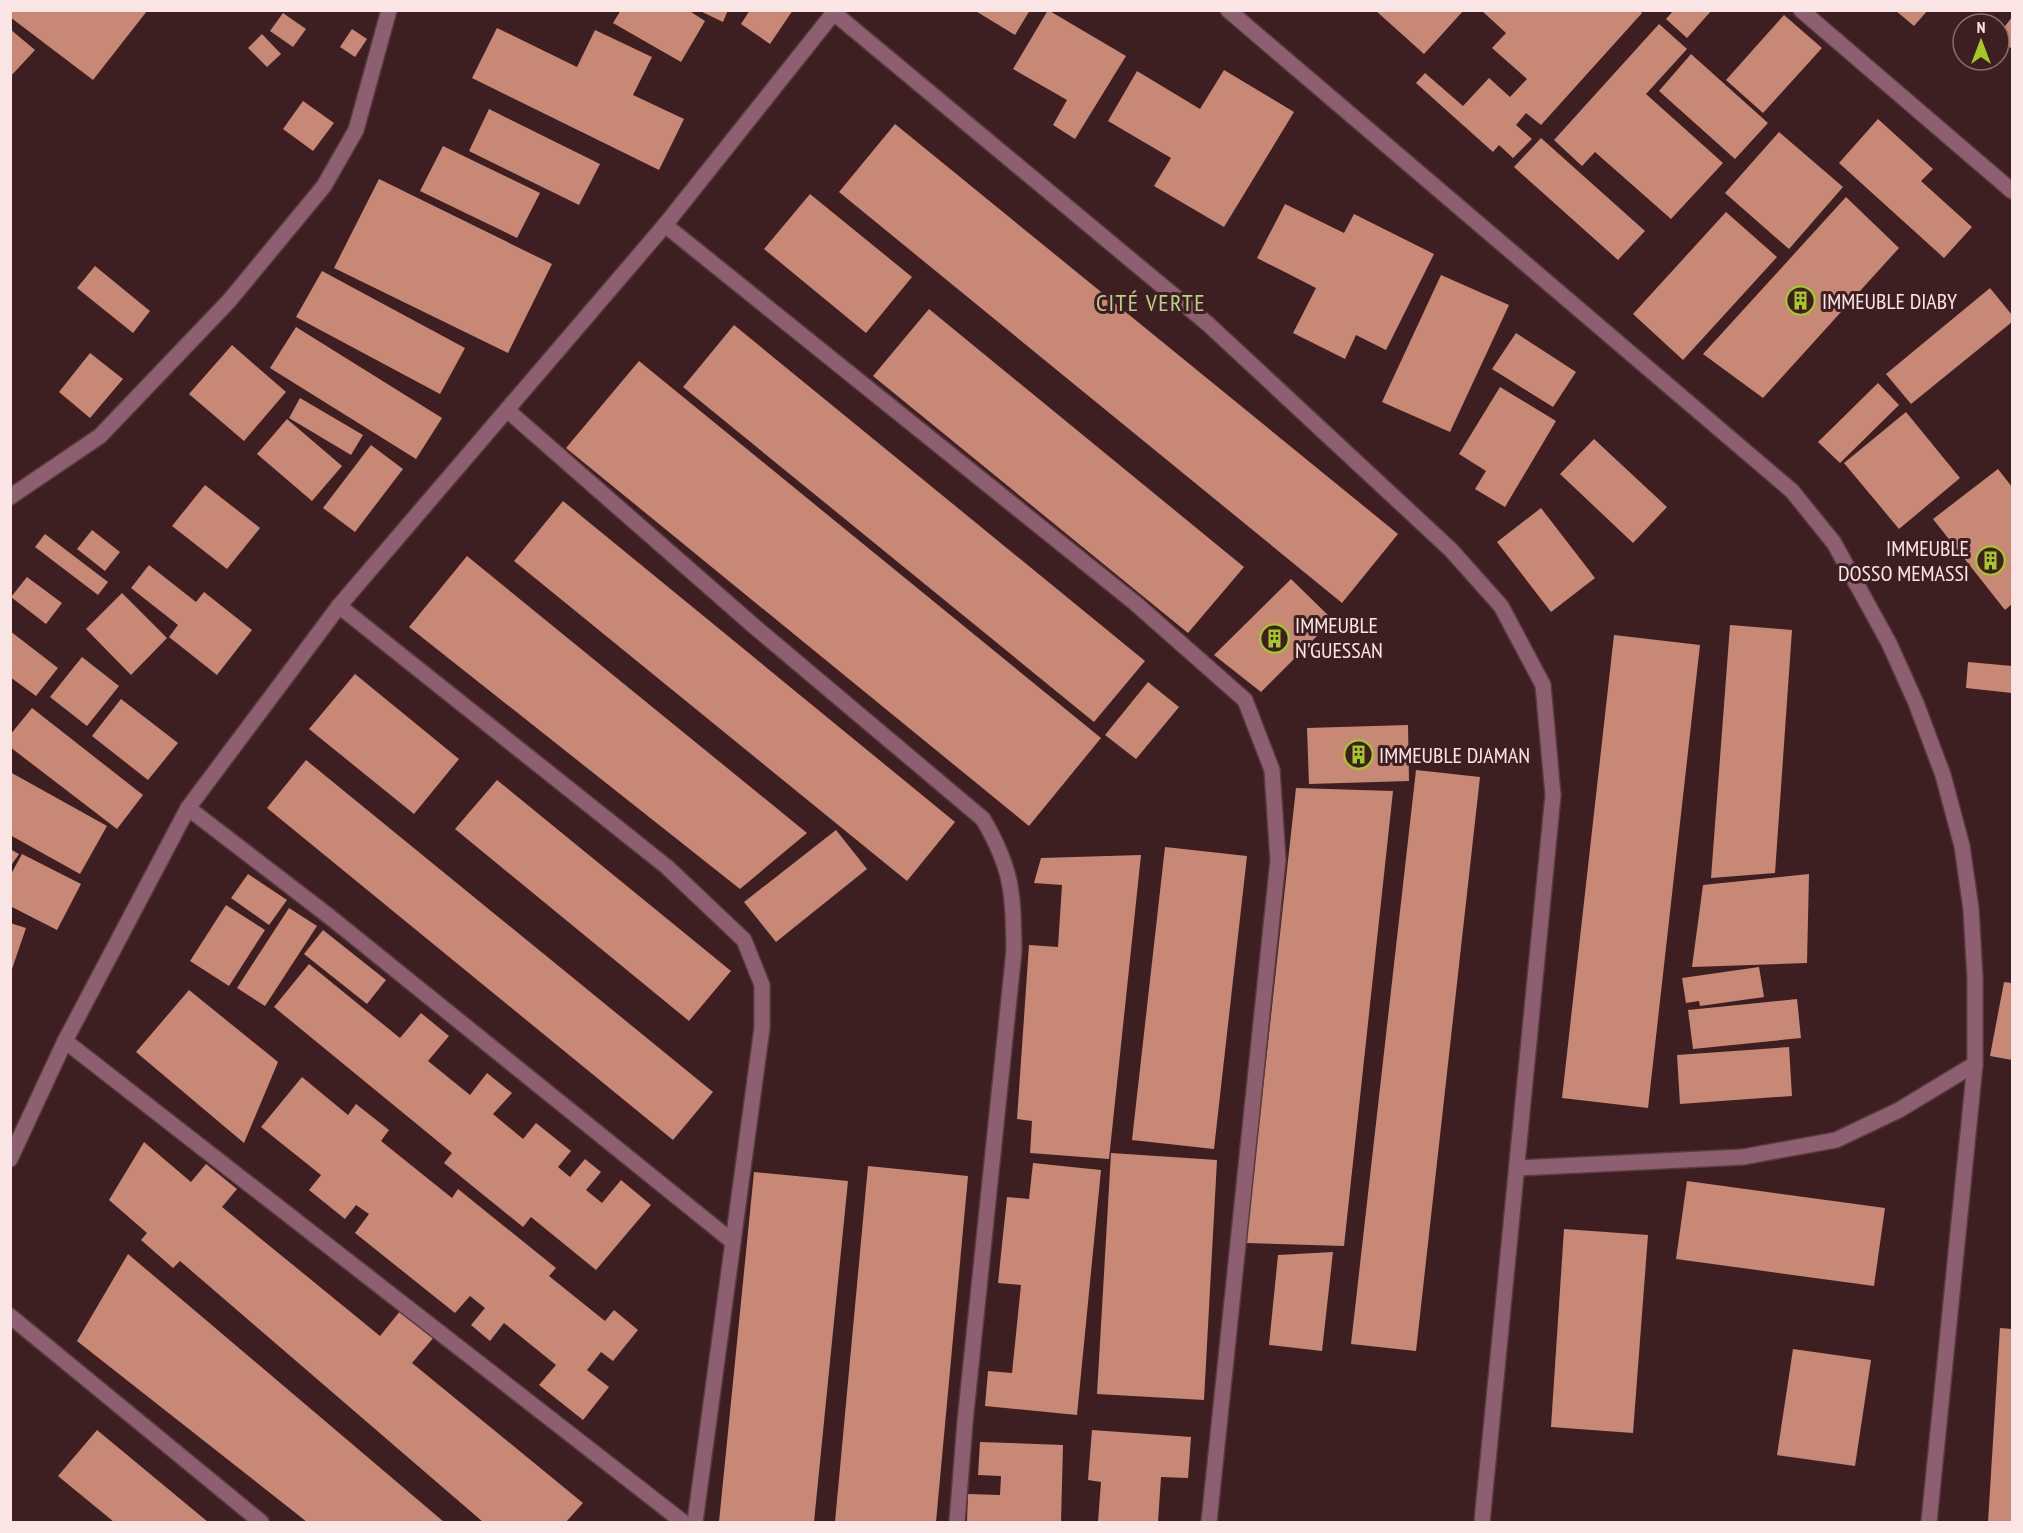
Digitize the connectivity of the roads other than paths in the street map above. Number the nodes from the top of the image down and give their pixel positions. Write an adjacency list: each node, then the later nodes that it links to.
1 (389, 10): 8 (street)
2 (1228, 10): 12 (street)
3 (1801, 10): 5 (street)
4 (835, 12): 6 (street); 14 (street)
5 (2013, 191)
6 (665, 225): 7 (street); 21 (street)
7 (507, 410): 9 (street); 20 (street)
8 (10, 497)
9 (339, 606): 10 (street); 15 (street)
10 (188, 808): 11 (street); 15 (street)
11 (65, 1041): 13 (street); 18 (street)
12 (1975, 1064): 14 (street); 23 (street)
13 (10, 1159)
14 (1517, 1168): 22 (street)
15 (733, 1242): 19 (street)
16 (10, 1316): 17 (street)
17 (261, 1522)
18 (683, 1522)
19 (695, 1522)
20 (957, 1522)
21 (1209, 1522)
22 (1482, 1522)
23 (1929, 1522)

